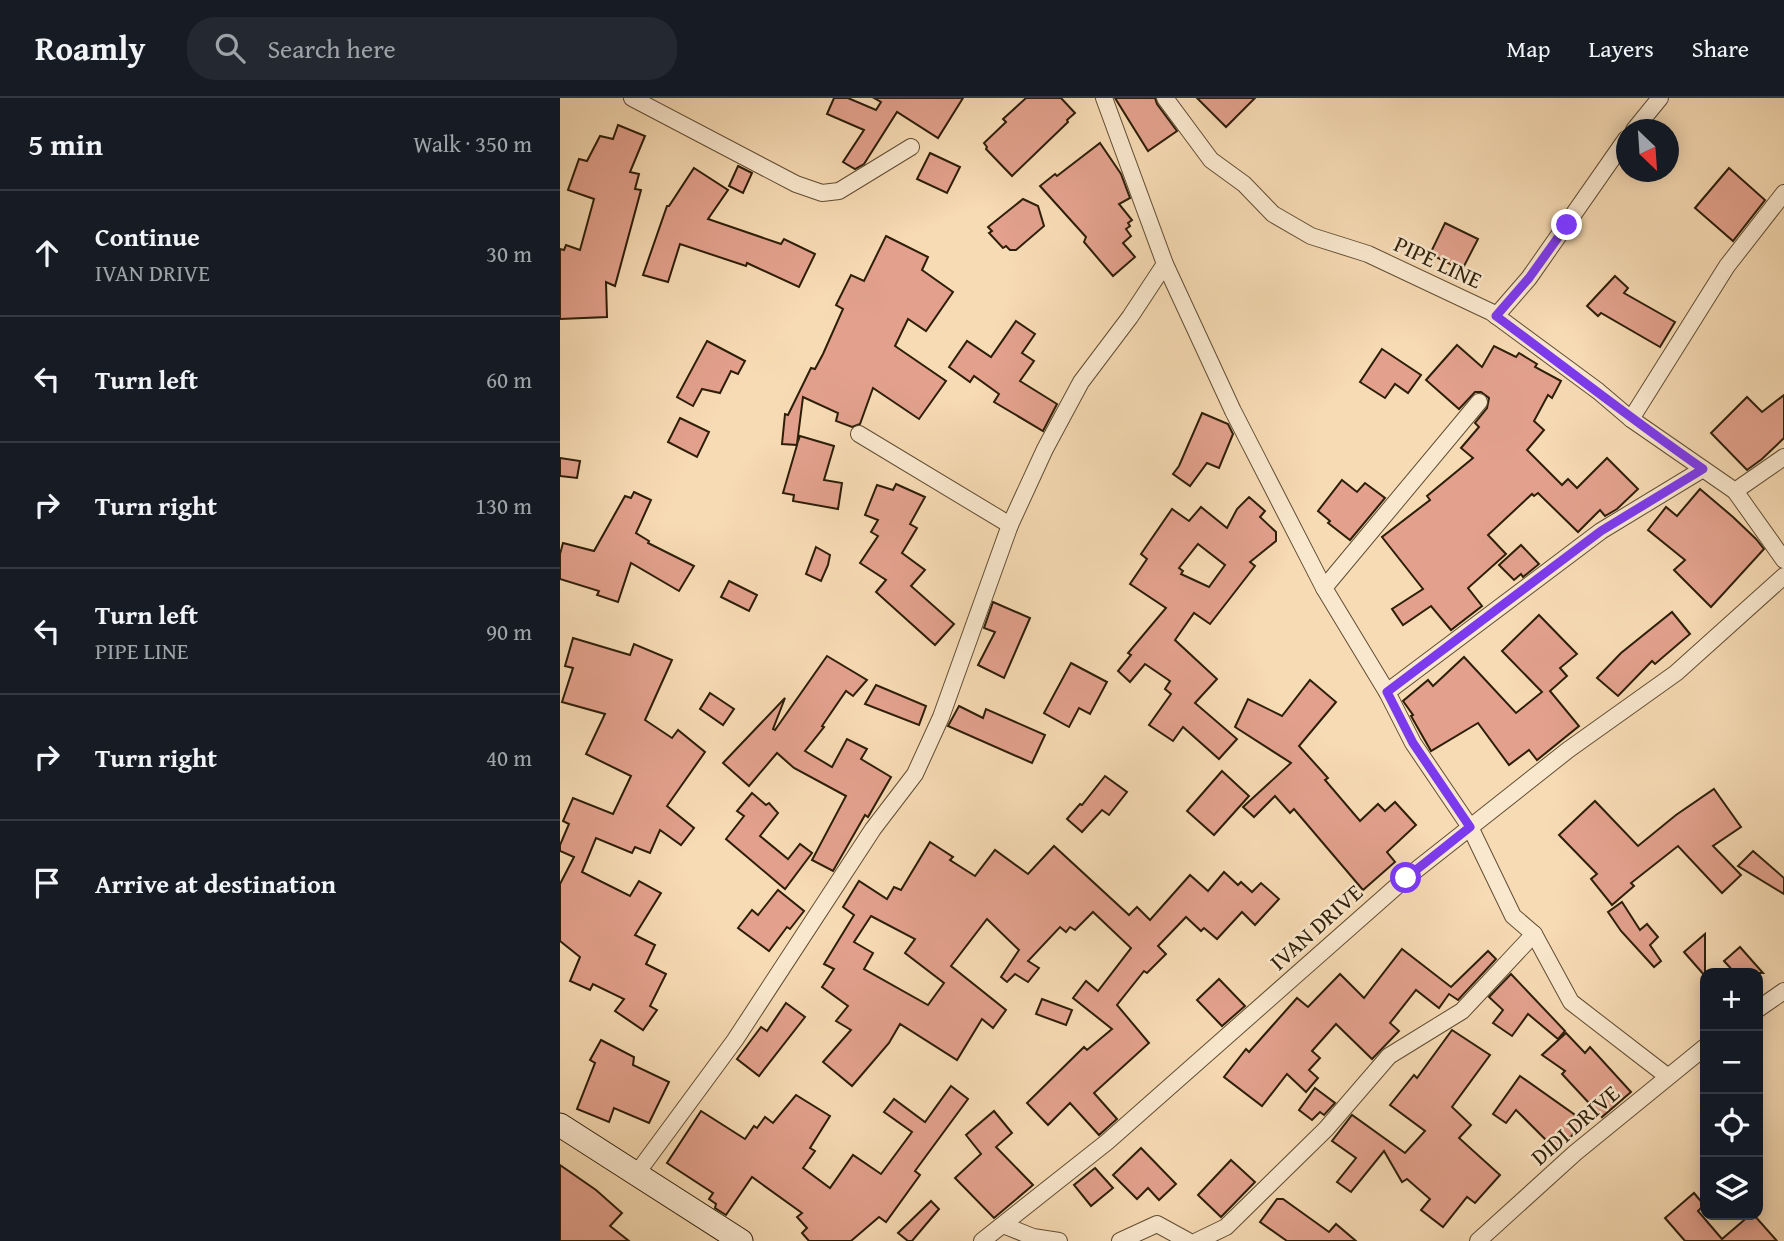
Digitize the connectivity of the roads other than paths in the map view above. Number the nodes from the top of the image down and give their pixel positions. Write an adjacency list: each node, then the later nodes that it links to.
1 (632, 98): 6 (street)
2 (1104, 98): 9 (street)
3 (1165, 98): 10 (street, PIPE LINE)
4 (1660, 98): 5 (street)
5 (1643, 119)
6 (911, 147)
7 (1616, 153): 10 (street)
8 (1784, 193): 12 (street)
9 (1165, 264): 17 (street); 20 (street)
10 (1496, 316): 12 (street, PIPE LINE)
11 (1479, 401): 20 (street)
12 (1631, 419): 15 (street, PIPE LINE)
13 (859, 434): 17 (street)
14 (1784, 457): 16 (street)
15 (1703, 469): 16 (street, PIPE LINE); 21 (street)
16 (1735, 491): 18 (street, PIPE LINE)
17 (1010, 525): 29 (street)
18 (1784, 560)
19 (1784, 576): 22 (street, IVAN DRIVE)
20 (1324, 588): 21 (street)
21 (1387, 692): 22 (street)
22 (1470, 827): 23 (street); 30 (street, IVAN DRIVE)
23 (1534, 934): 27 (street); 36 (street)
24 (1784, 991): 25 (street)
25 (1763, 1006)
26 (1700, 1051): 27 (street, DIDI DRIVE)
27 (1667, 1076): 37 (street, DIDI DRIVE)
28 (564, 1133): 29 (street)
29 (637, 1173): 31 (street)
30 (1003, 1225): 32 (street, IVAN DRIVE); 33 (street)
31 (741, 1241)
32 (982, 1241)
33 (1059, 1241)
34 (1120, 1241): 35 (street)
35 (1188, 1241)
36 (1197, 1241)
37 (1478, 1241)

